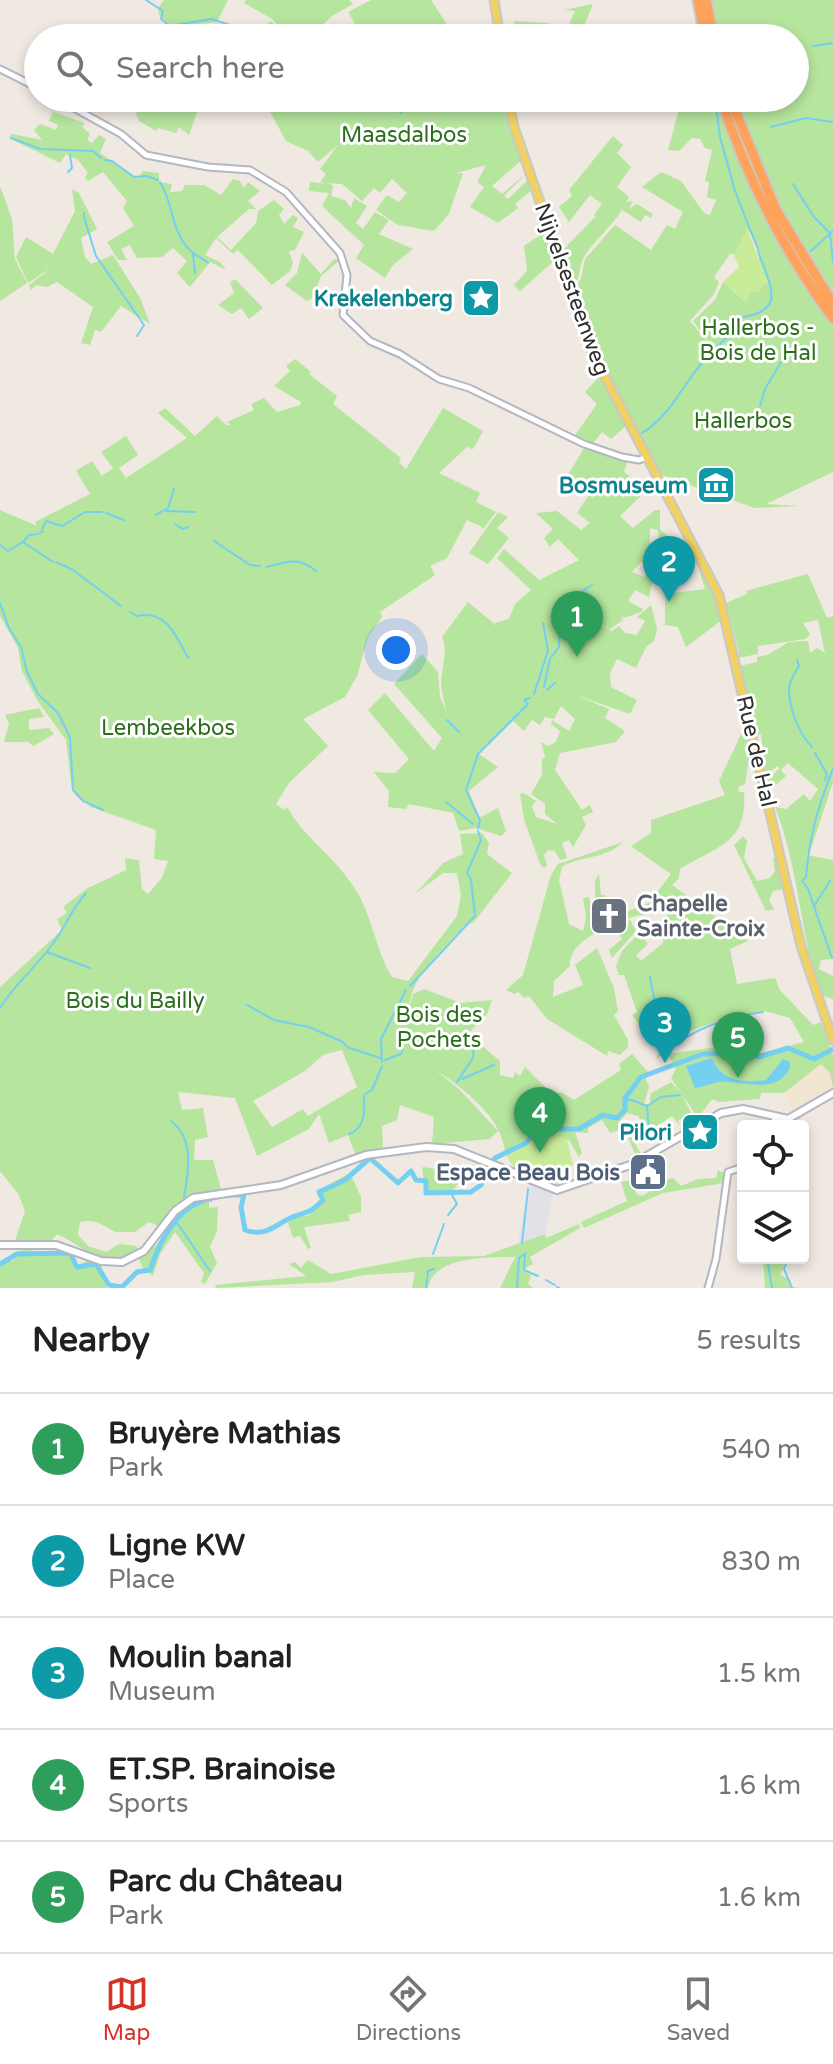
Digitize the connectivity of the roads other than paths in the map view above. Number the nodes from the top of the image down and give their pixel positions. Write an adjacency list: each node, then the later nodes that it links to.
1 (494, 0): 4 (main road)
2 (698, 0): 5 (highway)
3 (706, 0): 6 (highway)
4 (498, 24)
5 (702, 24)
6 (711, 24)
7 (0, 69): 8 (street)
8 (24, 81)
9 (81, 112): 15 (street)
10 (511, 112): 15 (main road, Nijvelsesteenweg)
11 (726, 112): 14 (highway)
12 (736, 112): 13 (highway)
13 (833, 304)
14 (833, 318)
15 (647, 457): 16 (main road, Nijvelsesteenweg)
16 (656, 473): 17 (main road, Rue de Hal)
17 (833, 1040)
18 (833, 1093): 19 (main road)
19 (774, 1118): 21 (main road)
20 (737, 1171): 22 (street)
21 (0, 1245)
22 (708, 1288)

